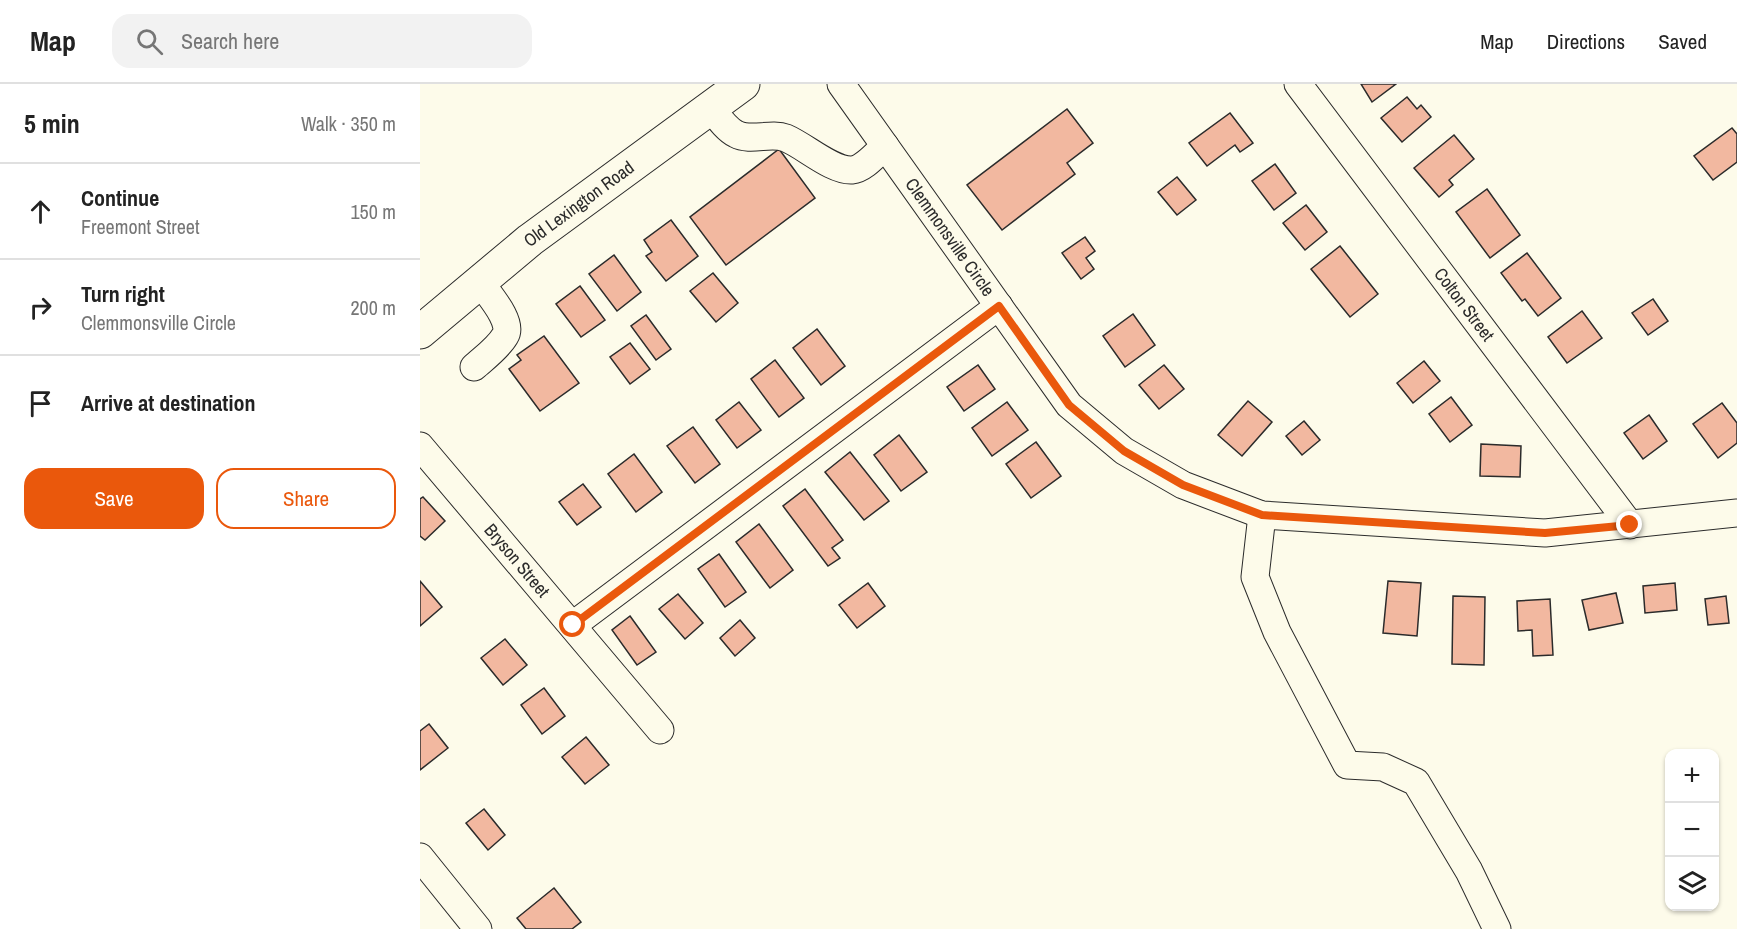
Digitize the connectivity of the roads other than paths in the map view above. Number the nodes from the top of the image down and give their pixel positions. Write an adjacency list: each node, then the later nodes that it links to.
1 (743, 84): 4 (main road, Old Lexington Road)
2 (841, 84): 5 (street, Clemmonsville Circle)
3 (1299, 84): 13 (street, Colton Street)
4 (711, 108): 5 (street); 6 (main road, Old Lexington Road)
5 (885, 146): 7 (street, Clemmonsville Circle)
6 (480, 282): 8 (main road, Old Lexington Road); 9 (street)
7 (999, 306): 12 (street, Clemmonsville Circle); 14 (street)
8 (420, 333)
9 (474, 367)
10 (420, 446): 14 (street, Bryson Street)
11 (1737, 513): 13 (street, Clemmonsville Circle)
12 (1262, 515): 13 (street, Clemmonsville Circle); 18 (street)
13 (1630, 525)
14 (573, 625): 15 (street, Bryson Street)
15 (660, 730)
16 (425, 872): 17 (street)
17 (478, 929)
18 (1497, 929)

